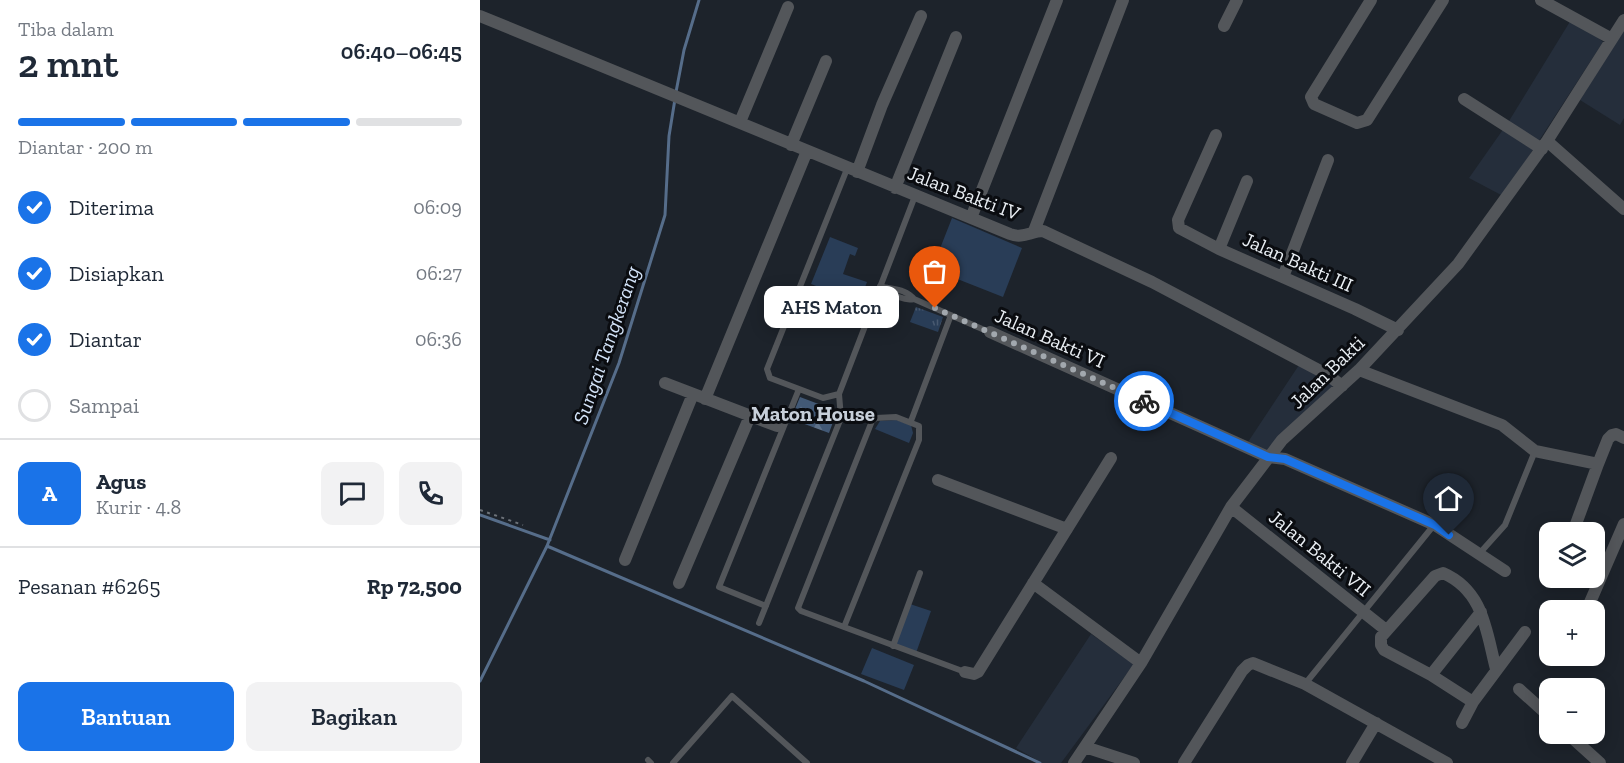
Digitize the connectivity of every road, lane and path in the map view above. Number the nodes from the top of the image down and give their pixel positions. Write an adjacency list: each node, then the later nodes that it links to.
1 (1057, 0): 27 (street)
2 (1123, 0): 28 (street)
3 (1237, 0): 11 (street)
4 (1371, 0): 5 (street)
5 (1443, 0)
6 (1541, 0): 13 (street)
7 (788, 7): 16 (street)
8 (480, 16): 16 (street, Jalan Bakti IV)
9 (921, 16): 22 (street)
10 (1624, 20): 13 (street, Jalan Bakti)
11 (1224, 26)
12 (956, 37): 24 (street)
13 (1612, 39): 19 (street, Jalan Bakti)
14 (826, 62): 18 (street)
15 (1464, 99): 19 (street)
16 (740, 122): 18 (street, Jalan Bakti IV)
17 (1216, 135): 29 (street, Jalan Bakti III)
18 (791, 145): 20 (street, Jalan Bakti IV)
19 (1545, 145): 26 (street); 33 (street, Jalan Bakti)
20 (807, 152): 22 (street, Jalan Bakti IV); 41 (street)
21 (1328, 160): 30 (street)
22 (852, 170): 24 (street, Jalan Bakti IV); 38 (lane)
23 (1246, 181): 29 (street)
24 (895, 188): 25 (street, Jalan Bakti IV)
25 (915, 196): 27 (street, Jalan Bakti IV); 31 (lane)
26 (1624, 209)
27 (971, 218): 28 (street, Jalan Bakti IV)
28 (1034, 231): 37 (street, Jalan Bakti IV)
29 (1219, 249): 30 (street, Jalan Bakti III)
30 (1283, 278): 33 (street, Jalan Bakti III)
31 (884, 287): 32 (lane, Jalan Bakti VI); 40 (lane)
32 (951, 315): 34 (lane, Jalan Bakti VI); 43 (lane)
33 (1398, 330): 35 (street, Jalan Bakti)
34 (990, 332): 47 (street, Jalan Bakti VI)
35 (1359, 370): 37 (street, Jalan Bakti); 46 (street)
36 (665, 383): 39 (street)
37 (1342, 386): 47 (street, Jalan Bakti)
38 (799, 389): 40 (lane); 65 (lane)
39 (693, 394): 41 (street); 59 (street)
40 (839, 394): 65 (lane)
41 (705, 399): 42 (street)
42 (750, 416): 44 (street); 62 (street)
43 (911, 421): 69 (lane); 69 (lane)
44 (777, 426)
45 (1624, 438): 49 (street)
46 (1535, 451): 49 (street); 58 (lane)
47 (1268, 457): 51 (street, Jalan Bakti); 56 (street, Jalan Bakti VI)
48 (1111, 458): 57 (street)
49 (1598, 464): 53 (street)
50 (938, 480): 57 (street)
51 (1231, 507): 66 (street, Jalan Bakti VII); 73 (street, Jalan Bakti)
52 (480, 510): 55 (path)
53 (1577, 522)
54 (1624, 524): 64 (street)
55 (523, 525)
56 (1435, 525): 58 (street, Jalan Bakti VI); 66 (lane)
57 (1067, 529): 63 (street)
58 (1479, 554): 60 (street, Jalan Bakti VI)
59 (625, 560)
60 (1505, 571)
61 (920, 573): 72 (lane)
62 (679, 583)
63 (1033, 583): 73 (street); 75 (street)
64 (1591, 600)
65 (766, 606): 68 (lane)
66 (1364, 612): 70 (street, Jalan Bakti VII); 77 (lane)
67 (1481, 612): 70 (street); 74 (street); 76 (street)
68 (759, 623)
69 (844, 627): 72 (lane)
70 (1386, 630): 76 (street)
71 (1525, 632): 74 (street)
72 (893, 646): 75 (lane)
73 (1141, 663): 84 (street, Jalan Bakti)
74 (1496, 669): 79 (street)
75 (965, 672)
76 (1431, 675): 79 (street)
77 (1305, 684): 81 (street); 89 (street)
78 (1519, 689): 80 (street)
79 (1473, 702): 82 (street)
80 (1539, 707)
81 (1376, 723): 90 (street); 91 (street)
82 (1462, 723)
83 (1579, 744): 92 (street)
84 (1086, 747): 87 (street, Jalan Bakti); 88 (street)
85 (673, 763): 86 (lane)
86 (807, 763)
87 (1074, 763)
88 (1134, 763)
89 (1184, 763)
90 (1352, 763)
91 (1447, 763)
92 (1600, 763)

